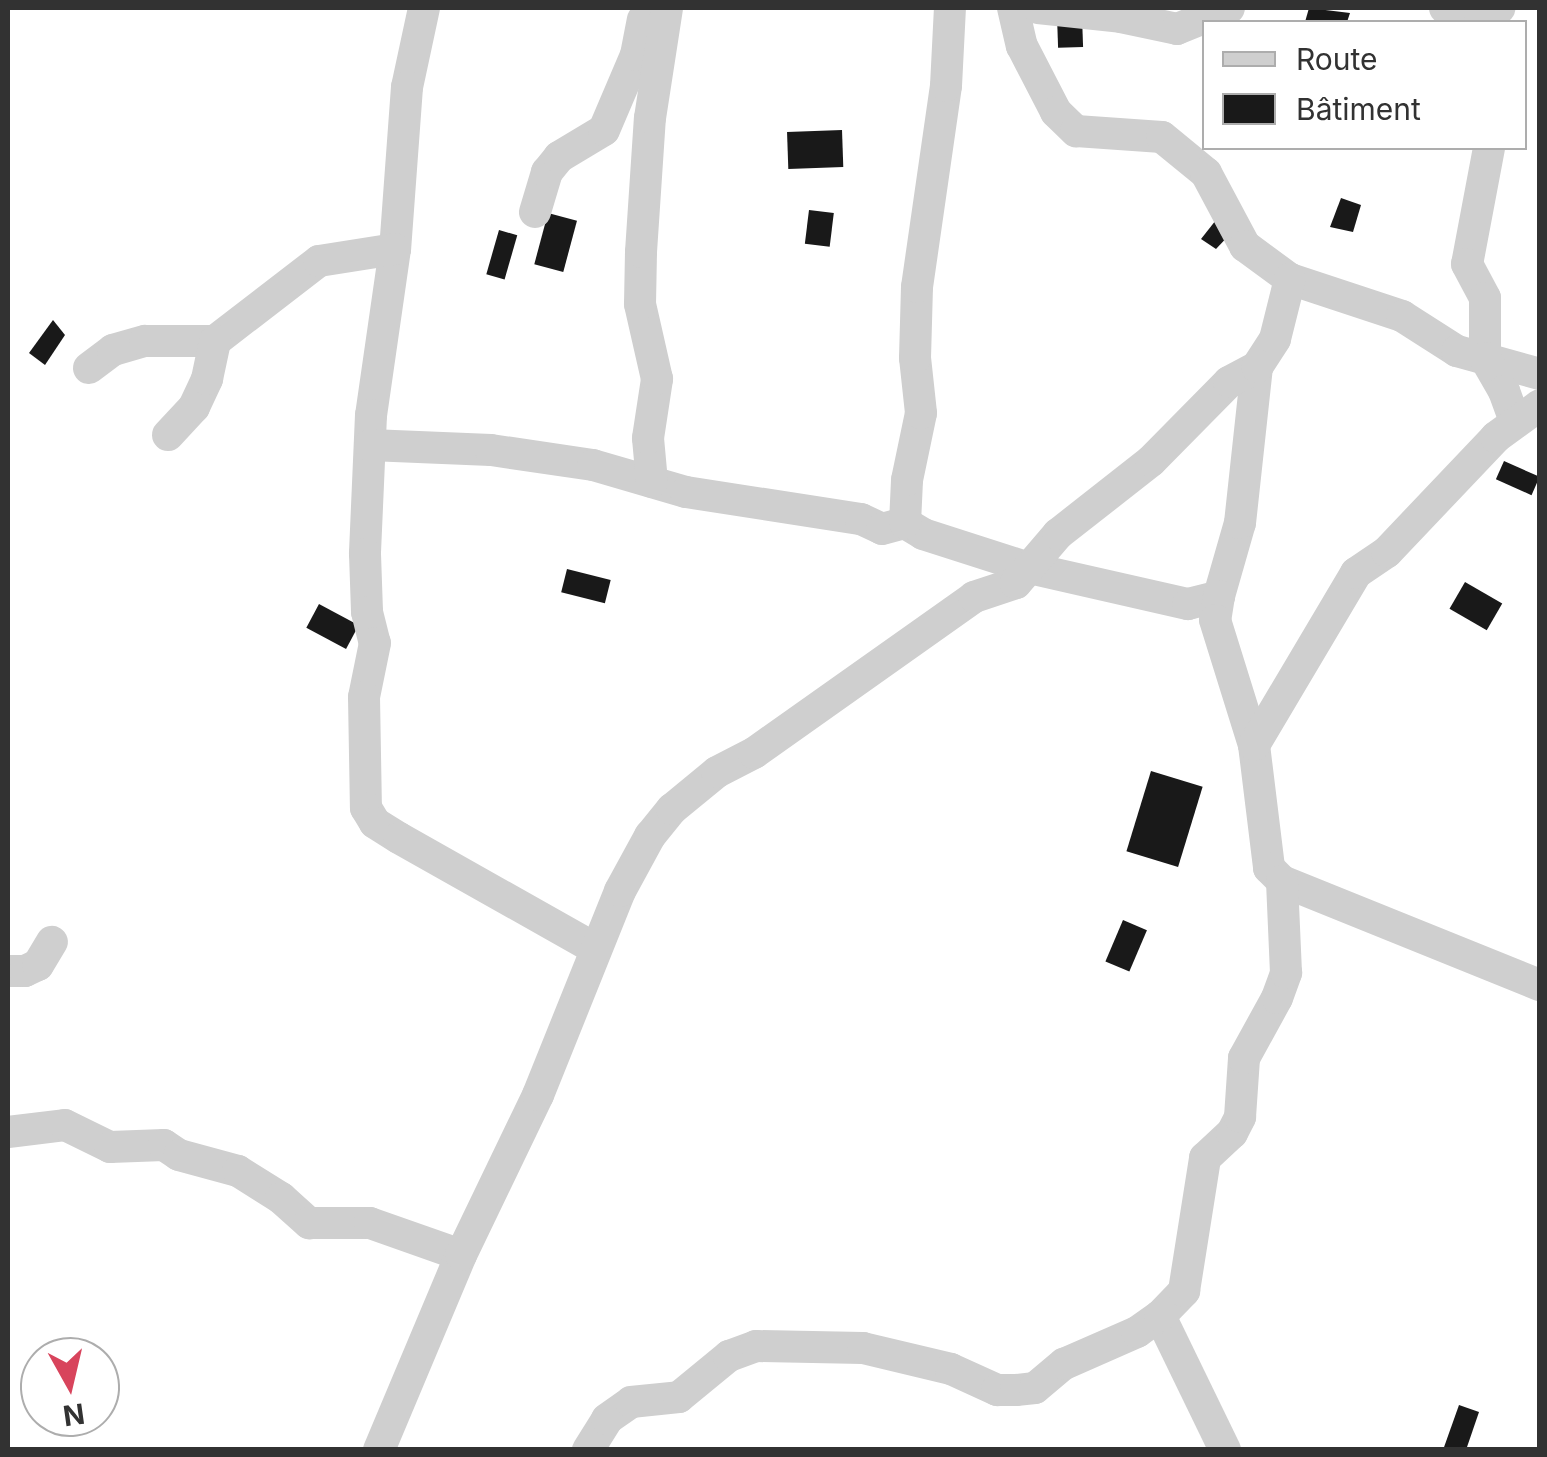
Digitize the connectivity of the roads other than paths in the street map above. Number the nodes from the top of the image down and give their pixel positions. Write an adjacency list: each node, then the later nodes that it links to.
1 (424, 8): 12 (street)
2 (650, 8): 11 (street)
3 (667, 8): 21 (street)
4 (950, 8): 25 (street)
5 (1013, 8): 13 (street)
6 (1038, 8): 7 (street)
7 (1229, 8)
8 (1445, 8): 9 (street)
9 (1456, 8)
10 (1489, 150): 15 (street)
11 (535, 212)
12 (394, 249): 14 (street); 22 (street)
13 (1290, 279): 15 (street); 16 (street)
14 (215, 341): 17 (street); 20 (street)
15 (1484, 358): 18 (street); 19 (street)
16 (1257, 367): 26 (street); 27 (street)
17 (90, 368)
18 (1540, 374)
19 (1527, 414): 28 (street)
20 (168, 436)
21 (648, 438): 23 (street); 24 (street)
22 (370, 445): 23 (street); 31 (street)
23 (602, 467): 24 (street)
24 (652, 482): 25 (street)
25 (905, 522): 26 (street)
26 (1029, 568): 27 (street); 31 (street)
27 (1208, 607): 28 (street)
28 (1254, 744): 29 (street)
29 (1282, 881): 33 (street); 36 (street)
30 (52, 942): 32 (street)
31 (596, 950): 35 (street)
32 (8, 971)
33 (1540, 984)
34 (8, 1132): 35 (street)
35 (461, 1255): 37 (street)
36 (1160, 1316): 38 (street); 39 (street)
37 (378, 1450)
38 (588, 1450)
39 (1225, 1450)

